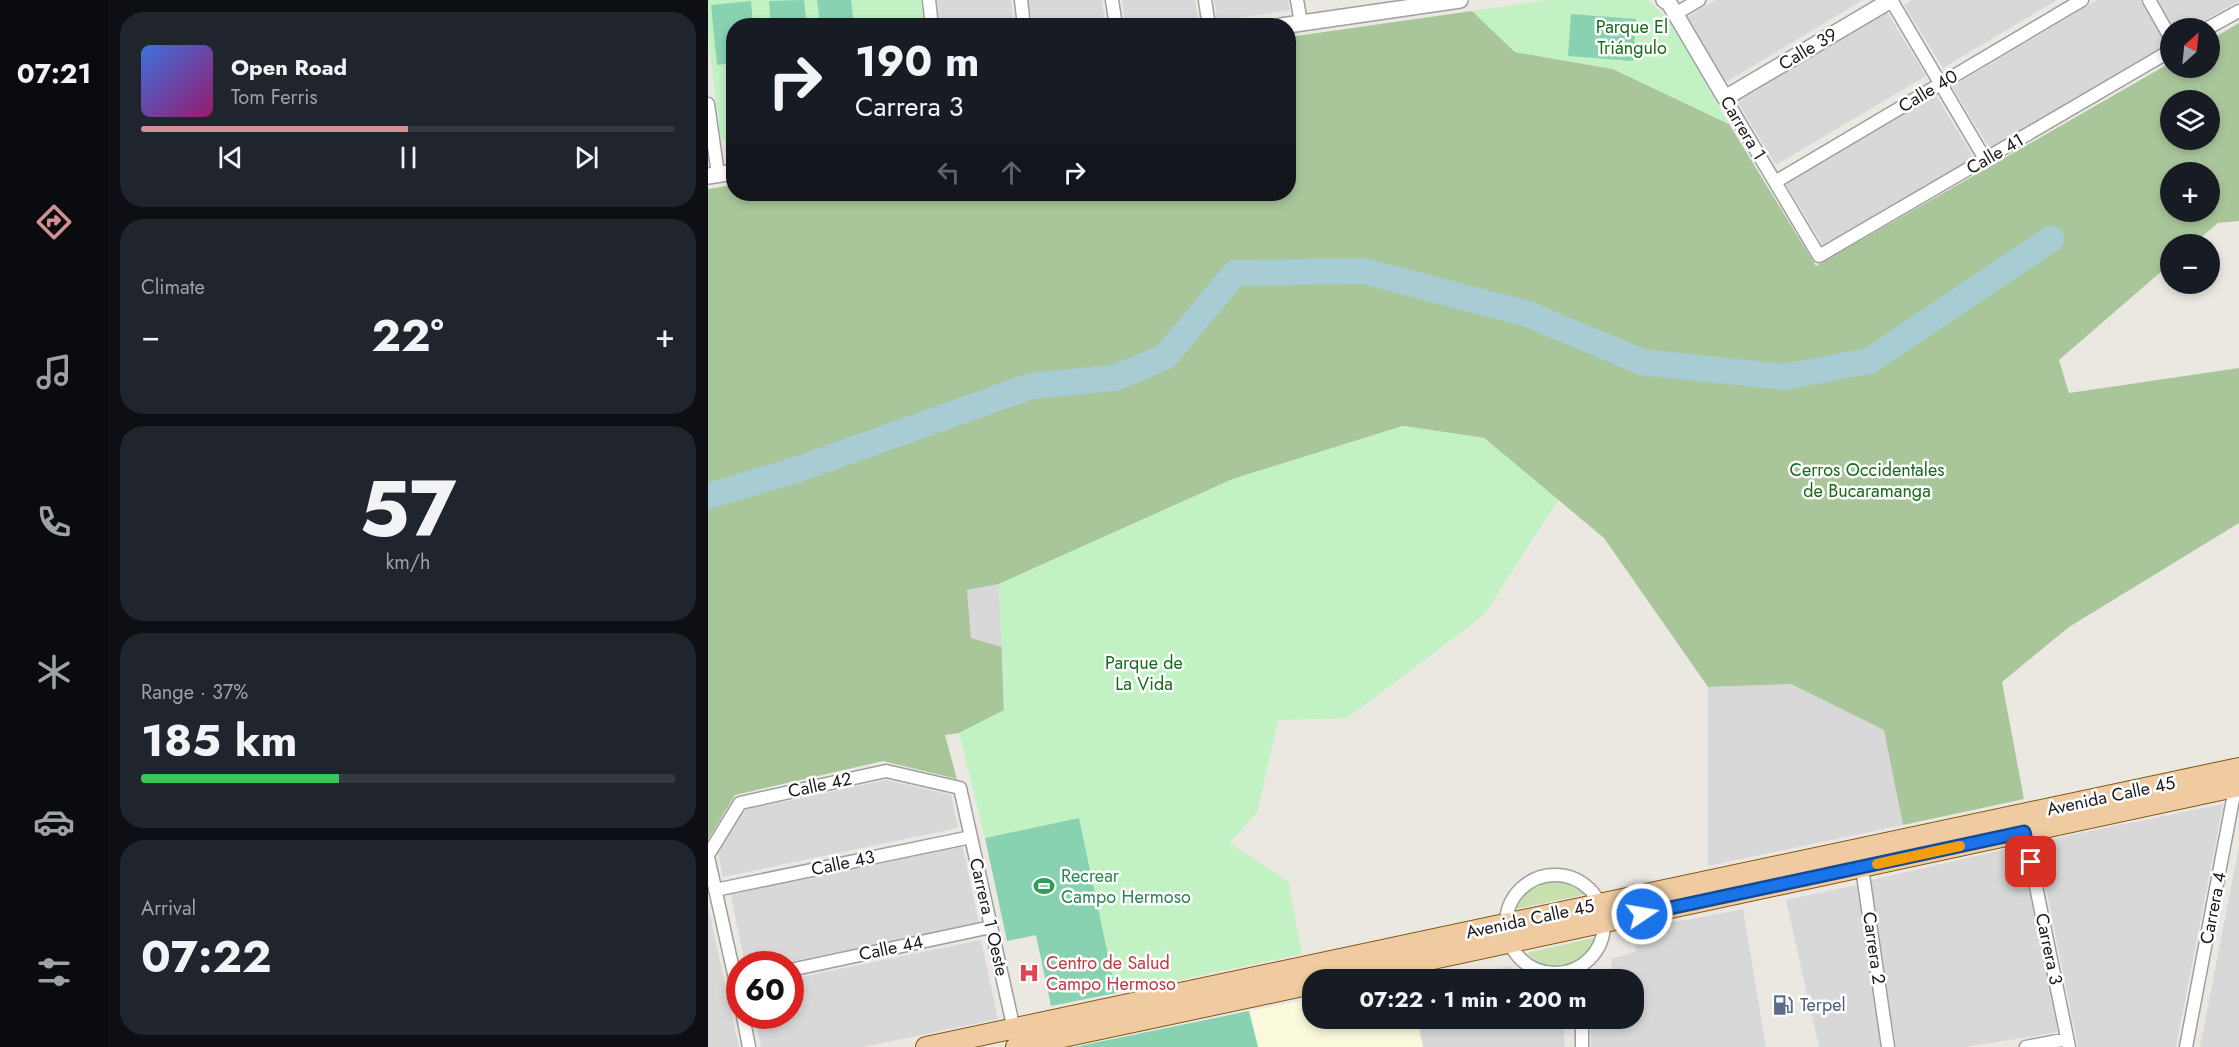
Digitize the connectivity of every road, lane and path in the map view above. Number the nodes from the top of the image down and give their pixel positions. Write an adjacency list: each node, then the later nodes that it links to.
1 (929, 0): 14 (street)
2 (1021, 0): 15 (street)
3 (1112, 0): 16 (street)
4 (1205, 0): 17 (street)
5 (1297, 0): 20 (street)
6 (1460, 0): 12 (street)
7 (1699, 0): 11 (street)
8 (1891, 0): 23 (street); 24 (street, Calle 39)
9 (2082, 0): 23 (street, Calle 40)
10 (2149, 0): 18 (street)
11 (1669, 4): 24 (street, Carrera 1)
12 (1387, 5): 20 (street)
13 (2239, 11): 19 (street)
14 (931, 18)
15 (1023, 18)
16 (1115, 18)
17 (1208, 18)
18 (2160, 19)
19 (2220, 21)
20 (1301, 23): 21 (street)
21 (1296, 24)
22 (2160, 57): 26 (street, Calle 41)
23 (1941, 84): 26 (street); 28 (street, Calle 40)
24 (1725, 98): 28 (street, Carrera 1)
25 (708, 104): 27 (street)
26 (1986, 159): 29 (street, Calle 41)
27 (713, 175)
28 (1775, 182): 29 (street, Carrera 1)
29 (1819, 256)
30 (2238, 778): 32 (main road, Avenida Calle 45); 55 (street, Carrera 4)
31 (960, 788): 33 (street, Carrera 1 Oeste); 34 (street, Calle 42)
32 (2023, 823): 35 (main road, Avenida Calle 45); 49 (street, Carrera 3)
33 (971, 837): 36 (street, Calle 43); 38 (street, Carrera 1 Oeste)
34 (708, 856): 36 (street)
35 (1861, 858): 37 (main road, Avenida Calle 45); 53 (street, Carrera 2)
36 (715, 890): 40 (street)
37 (1603, 913): 39 (main road, Avenida Calle 45); 39 (street); 41 (street)
38 (991, 927): 42 (street, Calle 44); 48 (street, Carrera 1 Oeste)
39 (1508, 933): 41 (street); 43 (main road, Avenida Calle 45); 48 (main road, Avenida Calle 45)
40 (730, 951)
41 (1582, 965): 44 (street)
42 (804, 967)
43 (1375, 969)
44 (1582, 969)
45 (1302, 986): 48 (main road, Avenida Calle 45)
46 (745, 1029): 50 (street)
47 (1582, 1029): 52 (street)
48 (1016, 1041): 51 (main road, Avenida Calle 45)
49 (2068, 1043): 54 (street)
50 (749, 1047)
51 (926, 1047)
52 (1582, 1047)
53 (1888, 1047)
54 (2026, 1047)
55 (2186, 1047)

